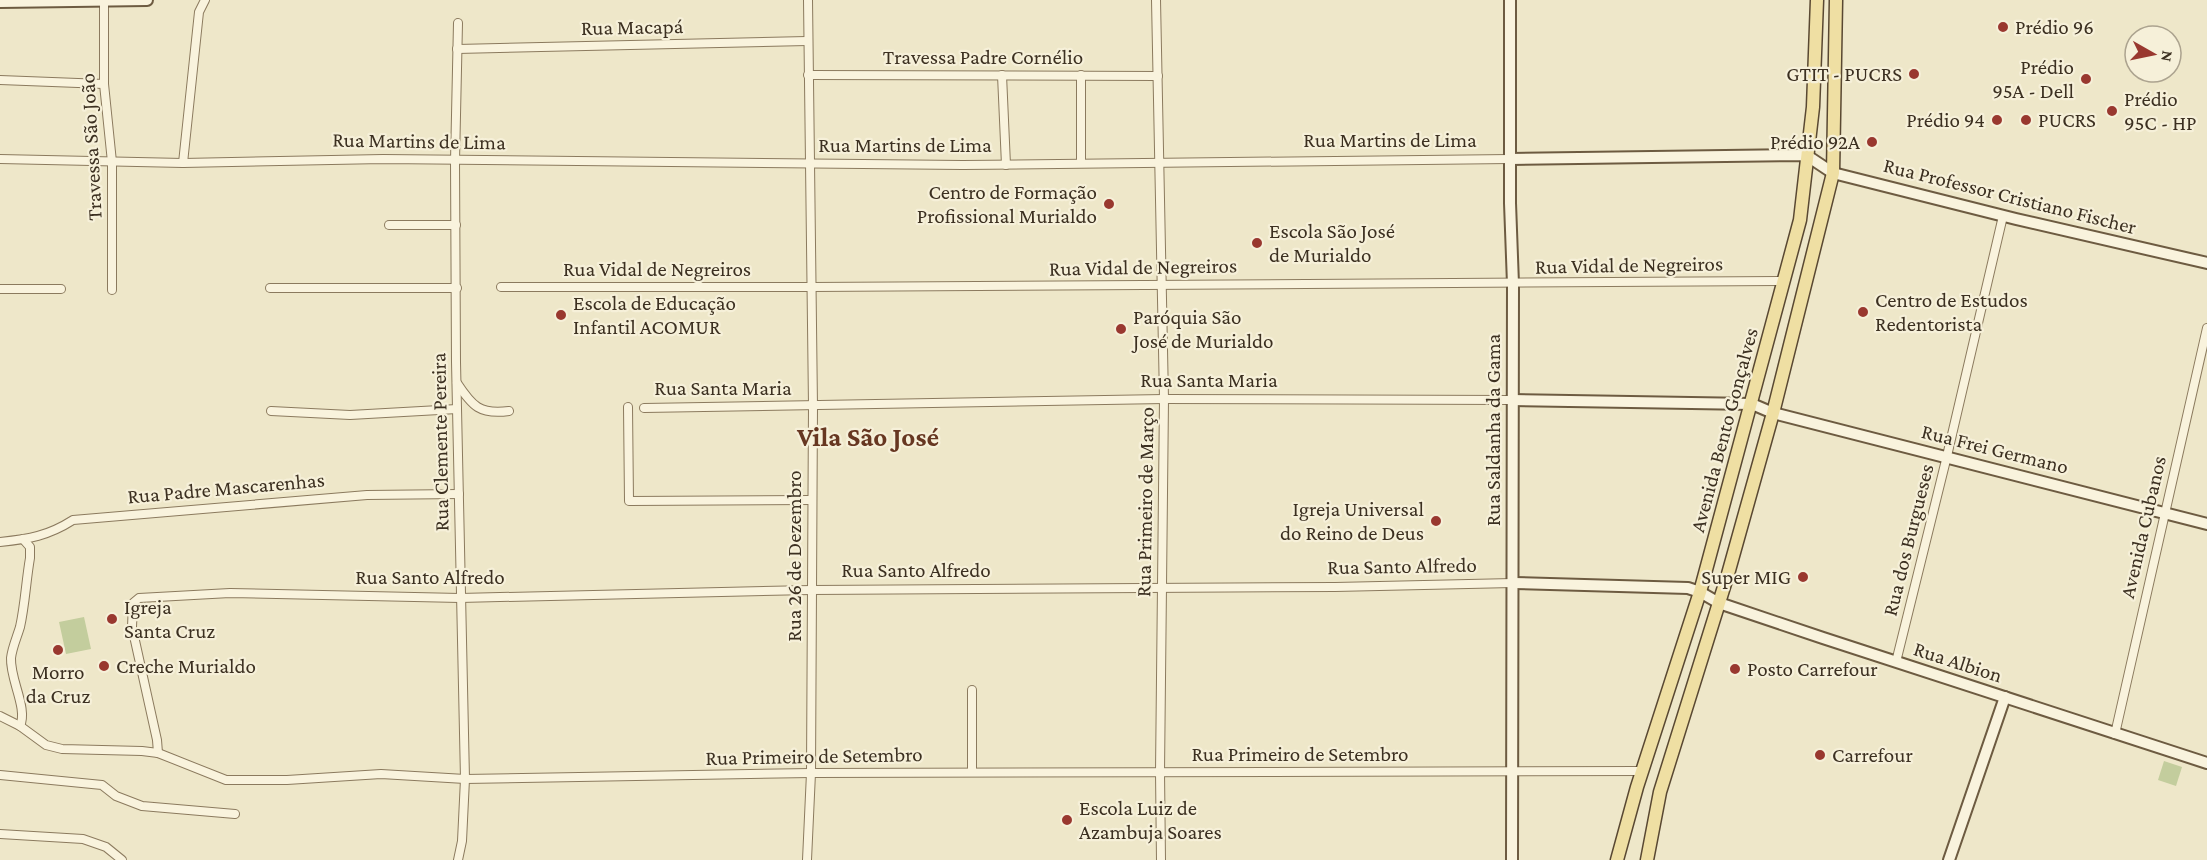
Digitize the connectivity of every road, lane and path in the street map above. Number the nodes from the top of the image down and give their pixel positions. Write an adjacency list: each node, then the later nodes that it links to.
1 (134, 0): 2 (street); 10 (street)
2 (147, 0)
3 (205, 0): 27 (street)
4 (808, 0): 13 (street, Rua 26 de Dezembro)
5 (1156, 0): 18 (street, Rua Primeiro de Março)
6 (1510, 0): 23 (street, Rua Saldanha da Gama)
7 (1817, 0): 21 (main road, Avenida Bento Gonçalves)
8 (1836, 0): 31 (main road, Avenida Bento Gonçalves)
9 (52, 1): 10 (street); 11 (street)
10 (104, 1): 20 (street, Travessa São João)
11 (0, 2)
12 (458, 23): 14 (street, Rua Clemente Pereira)
13 (807, 41): 14 (street, Rua Macapá); 15 (street, Rua 26 de Dezembro)
14 (457, 49): 24 (street, Rua Clemente Pereira)
15 (808, 75): 16 (street, Travessa Padre Cornélio); 29 (street, Rua 26 de Dezembro)
16 (1002, 75): 17 (street, Travessa Padre Cornélio); 30 (street)
17 (1081, 75): 18 (street, Travessa Padre Cornélio); 28 (street)
18 (1158, 76): 25 (street, Rua Primeiro de Março)
19 (0, 80): 20 (street)
20 (104, 84): 26 (street, Travessa São João)
21 (1809, 157): 23 (street, Rua Martins de Lima); 31 (street, Rua Professor Cristiano Fischer); 36 (main road, Avenida Bento Gonçalves)
22 (0, 159): 26 (street, Rua Martins de Lima)
23 (1510, 159): 25 (street, Rua Martins de Lima); 38 (street, Rua Saldanha da Gama)
24 (455, 161): 27 (street, Rua Martins de Lima); 29 (street, Rua Martins de Lima); 34 (street, Rua Clemente Pereira)
25 (1159, 161): 28 (street, Rua Martins de Lima); 37 (street, Rua Primeiro de Março)
26 (112, 162): 27 (street, Rua Martins de Lima); 45 (street, Travessa São João)
27 (183, 163)
28 (1081, 163): 30 (street, Rua Martins de Lima)
29 (810, 164): 30 (street, Rua Martins de Lima); 40 (street, Rua 26 de Dezembro)
30 (1006, 165)
31 (1833, 172): 32 (street, Rua Professor Cristiano Fischer); 57 (main road, Avenida Bento Gonçalves)
32 (2003, 216): 35 (street, Rua Professor Cristiano Fischer); 58 (street, Rua dos Burgueses)
33 (389, 225): 34 (street)
34 (456, 225): 42 (street, Rua Clemente Pereira)
35 (2207, 263)
36 (1785, 281): 38 (street, Rua Vidal de Negreiros); 50 (main road, Avenida Bento Gonçalves)
37 (1161, 284): 38 (street, Rua Vidal de Negreiros); 40 (street, Rua Vidal de Negreiros); 48 (street, Rua Primeiro de Março)
38 (1513, 284): 49 (street, Rua Saldanha da Gama)
39 (501, 287): 40 (street, Rua Vidal de Negreiros)
40 (812, 287): 51 (street, Rua 26 de Dezembro)
41 (270, 288): 42 (street)
42 (457, 288): 47 (street, Rua Clemente Pereira)
43 (0, 289): 44 (street)
44 (61, 289)
45 (112, 290)
46 (2207, 328): 61 (street, Avenida Cubanos)
47 (457, 383): 54 (street, Rua Clemente Pereira); 56 (street)
48 (1164, 399): 49 (street, Rua Santa Maria); 51 (street, Rua Santa Maria); 66 (street, Rua Primeiro de Março)
49 (1511, 399): 50 (street, Rua Santa Maria); 65 (street, Rua Saldanha da Gama)
50 (1752, 404): 57 (street, Rua Santa Maria); 68 (main road, Avenida Bento Gonçalves)
51 (813, 406): 53 (street, Rua Santa Maria); 60 (street, Rua 26 de Dezembro)
52 (628, 407): 60 (street)
53 (644, 408)
54 (457, 409): 55 (street); 59 (street, Rua Clemente Pereira)
55 (271, 411)
56 (508, 411)
57 (1773, 413): 58 (street, Rua Frei Germano); 70 (main road, Avenida Bento Gonçalves)
58 (1947, 456): 61 (street, Rua Frei Germano); 71 (street, Rua dos Burgueses)
59 (459, 494): 63 (street, Rua Padre Mascarenhas); 69 (street, Rua Clemente Pereira)
60 (812, 500): 67 (street, Rua 26 de Dezembro)
61 (2164, 513): 62 (street, Rua Frei Germano); 76 (street, Avenida Cubanos)
62 (2207, 524)
63 (23, 540): 64 (street, Rua Padre Mascarenhas); 75 (street)
64 (0, 542)
65 (1513, 584): 66 (street, Rua Santo Alfredo); 68 (street, Rua Santo Alfredo); 79 (street, Rua Saldanha da Gama)
66 (1162, 588): 67 (street, Rua Santo Alfredo); 82 (street, Rua Primeiro de Março)
67 (811, 590): 69 (street, Rua Santo Alfredo); 83 (street, Rua 26 de Dezembro)
68 (1700, 592): 70 (street, Rua Albion); 80 (main road, Avenida Bento Gonçalves)
69 (460, 598): 77 (street, Rua Santo Alfredo); 85 (street, Rua Clemente Pereira)
70 (1719, 603): 71 (street, Rua Albion); 94 (main road, Avenida Bento Gonçalves)
71 (1896, 662): 73 (street, Rua Albion)
72 (972, 690): 81 (street)
73 (2005, 698): 76 (street, Rua Albion); 95 (street)
74 (0, 716): 75 (street, Rua Primeiro de Setembro)
75 (20, 726): 77 (street, Rua Primeiro de Setembro)
76 (2115, 734): 78 (street, Rua Albion)
77 (158, 753): 85 (street, Rua Primeiro de Setembro)
78 (2207, 763)
79 (1512, 770): 80 (street, Rua Primeiro de Setembro); 82 (street, Rua Primeiro de Setembro); 92 (street, Rua Saldanha da Gama)
80 (1642, 771): 93 (main road, Avenida Bento Gonçalves)
81 (972, 772): 82 (street, Rua Primeiro de Setembro); 83 (street, Rua Primeiro de Setembro)
82 (1160, 772): 91 (street, Rua Primeiro de Março)
83 (811, 773): 85 (street, Rua Primeiro de Setembro); 90 (street, Rua 26 de Dezembro)
84 (0, 775): 86 (street)
85 (465, 779): 89 (street, Rua Clemente Pereira)
86 (235, 814)
87 (0, 834): 88 (street)
88 (122, 860)
89 (458, 860)
90 (807, 860)
91 (1161, 860)
92 (1512, 860)
93 (1617, 860)
94 (1647, 860)
95 (1949, 860)

